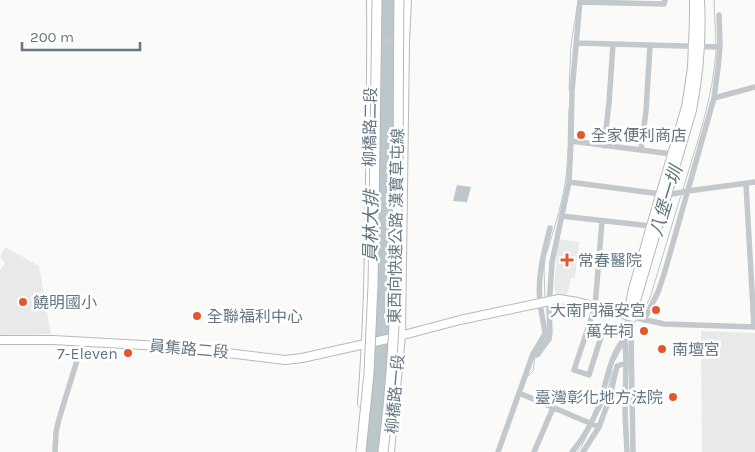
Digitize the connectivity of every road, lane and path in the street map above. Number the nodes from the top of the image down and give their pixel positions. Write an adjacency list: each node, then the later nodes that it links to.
1 (371, 0): 10 (main road, 柳橋路二段)
2 (377, 0): 53 (highway, 東西向快速公路 漢寶草屯線, bridge)
3 (399, 0): 54 (highway, 東西向快速公路 漢寶草屯線, bridge)
4 (407, 0): 11 (main road, 柳橋路二段)
5 (664, 0): 8 (street)
6 (694, 0): 15 (main road)
7 (700, 0): 15 (main road)
8 (580, 1): 12 (street)
9 (719, 15): 16 (street)
10 (375, 41): 11 (street); 43 (main road, 柳橋路二段)
11 (401, 41): 38 (main road, 柳橋路二段)
12 (576, 43): 13 (street); 19 (street)
13 (613, 44): 14 (street); 20 (street)
14 (650, 44): 15 (street); 21 (street)
15 (696, 46): 16 (street); 22 (main road); 27 (main road)
16 (717, 47): 18 (street)
17 (755, 87): 18 (street)
18 (714, 98): 26 (street)
19 (571, 141): 20 (street); 23 (street)
20 (604, 146): 21 (street)
21 (641, 150): 22 (street)
22 (672, 154): 27 (main road)
23 (569, 182): 27 (street); 28 (street)
24 (755, 182): 25 (street)
25 (746, 184): 26 (street); 37 (street)
26 (688, 190): 27 (street); 36 (street)
27 (664, 194): 30 (main road); 35 (main road)
28 (561, 216): 29 (street); 32 (street)
29 (602, 221): 30 (street); 34 (street)
30 (651, 226): 35 (main road)
31 (550, 228): 33 (street)
32 (550, 301): 33 (main road); 34 (main road); 44 (street)
33 (540, 304): 38 (main road); 44 (street)
34 (595, 307): 35 (main road); 39 (street)
35 (630, 317): 36 (street); 40 (street); 48 (street)
36 (644, 320): 37 (street)
37 (755, 327)
38 (401, 335): 43 (main road, 員集路二段); 55 (main road, 柳橋路一段)
39 (601, 337)
40 (625, 338): 45 (street); 49 (street)
41 (0, 340): 42 (main road, 員集路二段)
42 (83, 341): 43 (main road, 員集路二段); 51 (street)
43 (366, 344): 52 (main road, 柳橋路一段)
44 (535, 355): 46 (street)
45 (626, 363): 48 (street); 50 (street)
46 (519, 393): 47 (street); 56 (street)
47 (552, 408): 49 (street); 57 (street)
48 (629, 412): 60 (street); 61 (street)
49 (590, 424): 50 (street); 58 (street)
50 (599, 427): 59 (street)
51 (55, 452)
52 (357, 452)
53 (361, 452)
54 (383, 452)
55 (390, 452)
56 (498, 452)
57 (534, 452)
58 (572, 452)
59 (583, 452)
60 (627, 452)
61 (633, 452)

